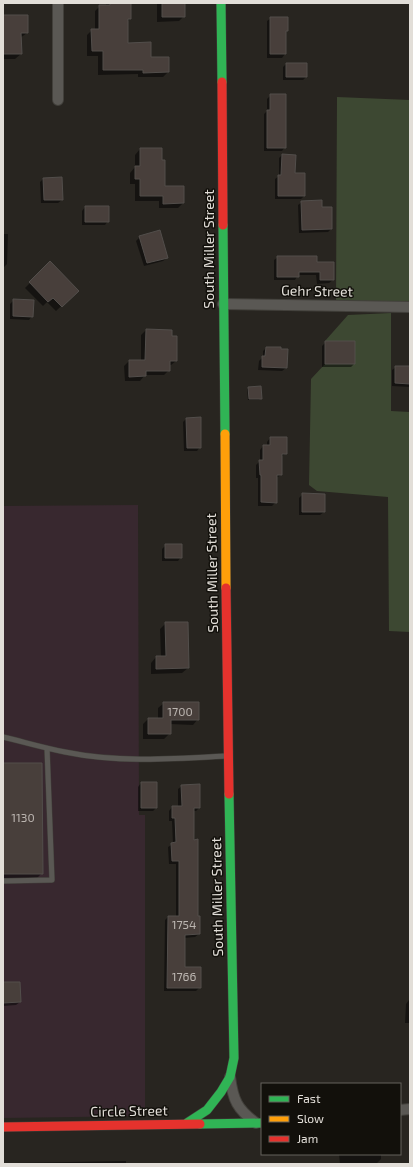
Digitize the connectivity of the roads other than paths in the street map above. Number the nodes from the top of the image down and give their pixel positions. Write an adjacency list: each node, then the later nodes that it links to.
1 (58, 3): 3 (street)
2 (221, 3): 4 (street, South Miller Street)
3 (58, 100)
4 (223, 304): 5 (street, Gehr Street); 8 (street, South Miller Street)
5 (410, 307)
6 (3, 737): 7 (lane)
7 (47, 748): 8 (lane); 9 (lane)
8 (228, 756): 10 (street, South Miller Street)
9 (3, 881)
10 (230, 1077): 11 (street, South Miller Street); 12 (street, Circle Street)
11 (187, 1123): 12 (street, Circle Street); 13 (street, Circle Street)
12 (259, 1123)
13 (3, 1127)

